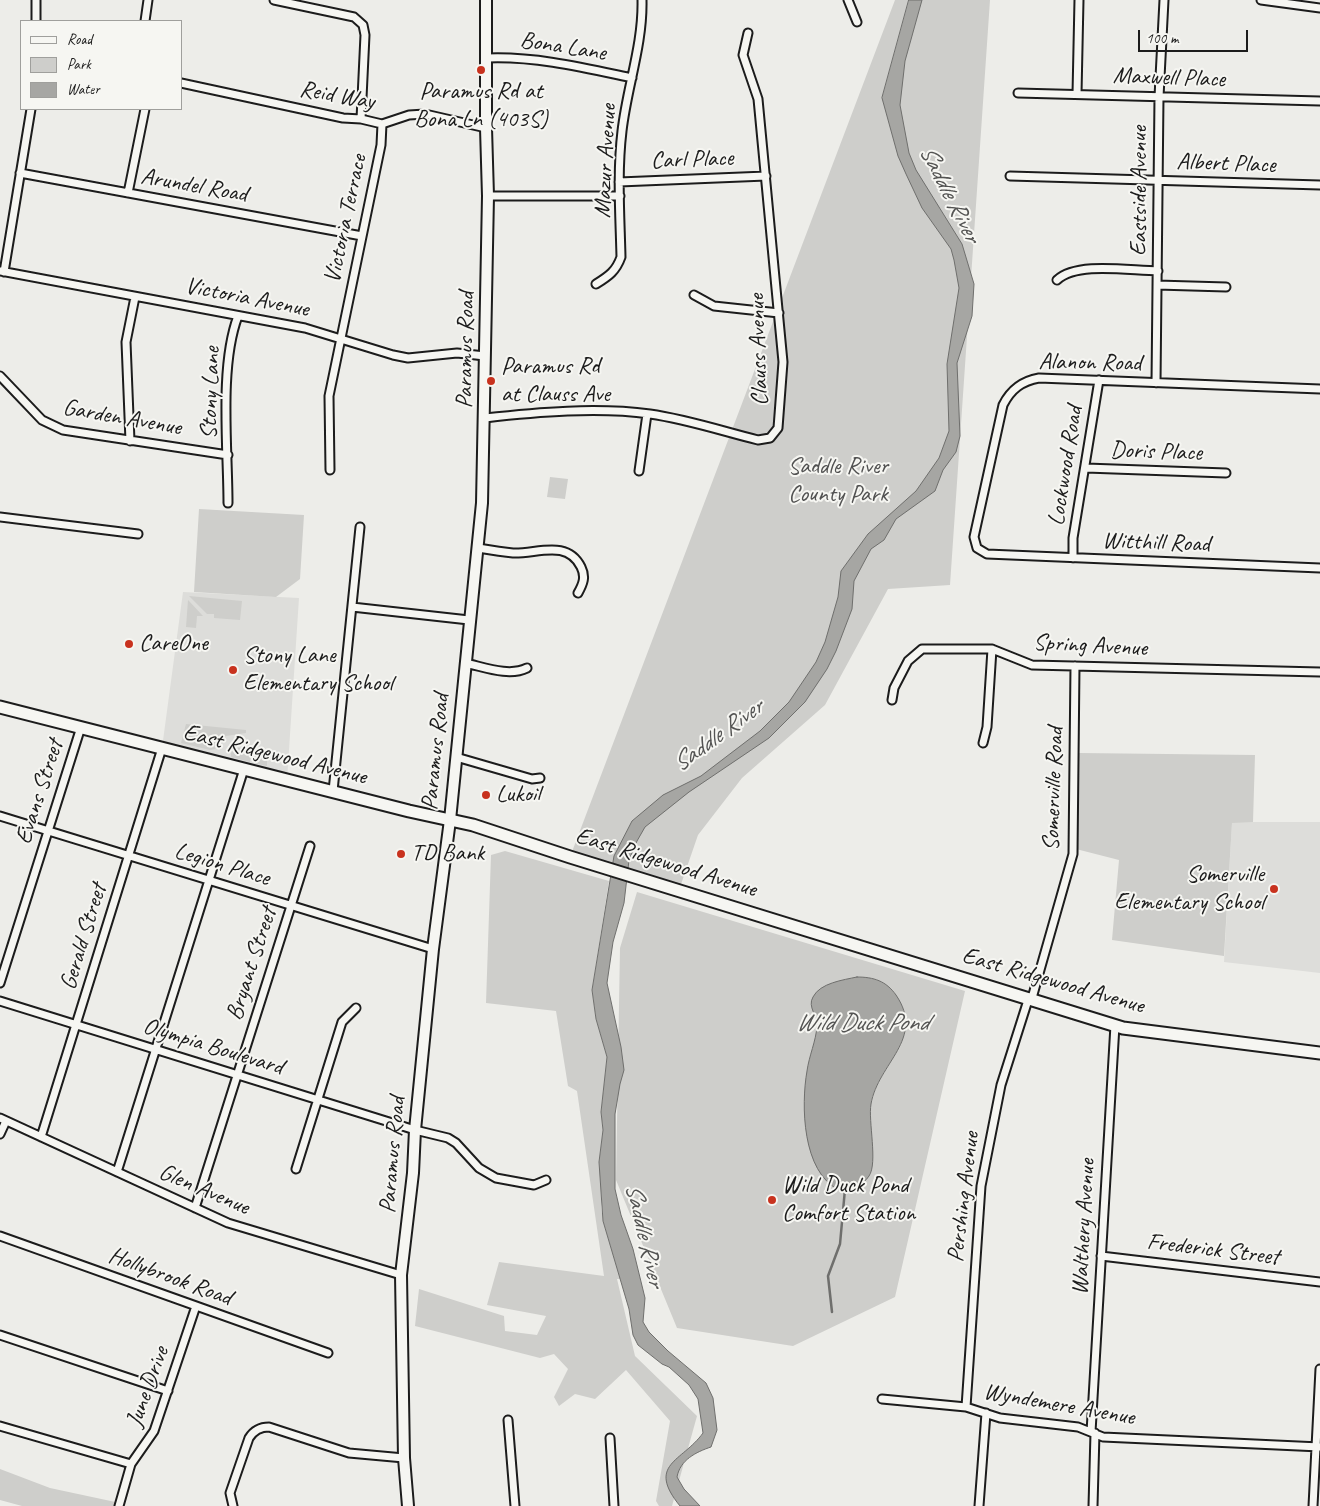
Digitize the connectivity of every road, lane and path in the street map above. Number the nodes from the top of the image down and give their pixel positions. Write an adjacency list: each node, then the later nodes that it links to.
1 (36, 0): 11 (street)
2 (148, 0): 12 (street)
3 (274, 0): 24 (street)
4 (486, 0): 15 (main road, Paramus Road)
5 (642, 0): 16 (street, Mazur Avenue)
6 (848, 0): 13 (street)
7 (1079, 0): 19 (street)
8 (1164, 0): 20 (street, Eastside Avenue)
9 (1261, 0): 10 (street)
10 (1320, 8)
11 (36, 20)
12 (145, 20)
13 (856, 22)
14 (748, 34): 28 (street, Clauss Avenue)
15 (487, 58): 16 (street, Bona Lane); 26 (main road, Paramus Road)
16 (632, 78): 31 (street, Mazur Avenue)
17 (182, 83): 24 (street, Reid Way)
18 (1018, 93): 19 (street, Maxwell Place)
19 (1077, 94): 20 (street, Maxwell Place)
20 (1159, 97): 21 (street, Maxwell Place); 30 (street, Eastside Avenue)
21 (1320, 101)
22 (31, 110): 27 (street)
23 (145, 110): 33 (street)
24 (361, 119): 25 (street, Reid Way)
25 (382, 124): 26 (street, Reid Way); 36 (street, Victoria Terrace)
26 (486, 128): 34 (main road, Paramus Road)
27 (20, 173): 33 (street, Arundel Road); 38 (street)
28 (766, 176): 31 (street, Carl Place); 45 (street, Clauss Avenue)
29 (1010, 176): 30 (street, Albert Place)
30 (1160, 180): 32 (street, Albert Place); 37 (street, Eastside Avenue)
31 (619, 182): 35 (street, Mazur Avenue)
32 (1320, 185)
33 (128, 193): 36 (street, Arundel Road)
34 (488, 196): 35 (street); 48 (main road, Paramus Road)
35 (620, 196): 40 (street, Mazur Avenue)
36 (362, 236): 47 (street, Victoria Terrace)
37 (1158, 271): 39 (street); 41 (street, Eastside Avenue)
38 (2, 272): 44 (street, Victoria Avenue)
39 (1057, 280)
40 (596, 284)
41 (1158, 285): 42 (street); 51 (street, Eastside Avenue)
42 (1226, 287)
43 (694, 295): 45 (street)
44 (135, 296): 46 (street, Victoria Avenue); 55 (street)
45 (779, 313): 53 (street, Clauss Avenue)
46 (238, 316): 47 (street, Victoria Avenue); 56 (street, Stony Lane)
47 (340, 338): 48 (street, Victoria Avenue); 58 (street, Victoria Terrace)
48 (485, 356): 54 (main road, Paramus Road)
49 (0, 376): 55 (street, Garden Avenue)
50 (1099, 380): 51 (street, Alanon Road); 57 (street, Lockwood Road); 66 (street, Alanon Road)
51 (1156, 383): 52 (street, Alanon Road)
52 (1320, 389)
53 (647, 414): 54 (street, Clauss Avenue); 59 (street)
54 (485, 418): 65 (main road, Paramus Road)
55 (130, 441): 56 (street, Garden Avenue)
56 (228, 455): 61 (street, Stony Lane)
57 (1086, 468): 60 (street, Doris Place); 67 (street, Lockwood Road)
58 (330, 470)
59 (639, 471)
60 (1226, 473)
61 (228, 503)
62 (0, 517): 64 (street)
63 (360, 527): 70 (street)
64 (138, 534)
65 (478, 548): 69 (street); 71 (main road, Paramus Road)
66 (990, 554): 67 (street, Witthill Road)
67 (1073, 558): 68 (street, Witthill Road)
68 (1320, 568)
69 (578, 592)
70 (352, 607): 71 (street); 85 (street)
71 (469, 620): 73 (main road, Paramus Road)
72 (992, 648): 74 (street, Spring Avenue); 77 (street, Spring Avenue); 80 (street)
73 (465, 663): 75 (street); 82 (main road, Paramus Road)
74 (1075, 666): 76 (street, Spring Avenue); 95 (street, Somerville Road)
75 (527, 668)
76 (1320, 672)
77 (892, 700)
78 (0, 707): 79 (main road, East Ridgewood Avenue)
79 (81, 728): 81 (main road, East Ridgewood Avenue); 88 (street, Evans Street)
80 (983, 743)
81 (162, 748): 83 (main road, East Ridgewood Avenue); 90 (street, Gerald Street)
82 (456, 757): 84 (street); 87 (main road, Paramus Road)
83 (244, 768): 85 (main road, East Ridgewood Avenue); 91 (street)
84 (540, 778)
85 (333, 791): 87 (main road, East Ridgewood Avenue)
86 (0, 816): 88 (street, Legion Place)
87 (450, 820): 93 (main road, Paramus Road); 95 (main road, East Ridgewood Avenue)
88 (47, 831): 90 (street, Legion Place); 94 (street, Evans Street)
89 (310, 846): 92 (street, Bryant Street)
90 (129, 856): 91 (street, Legion Place); 98 (street, Gerald Street)
91 (209, 880): 92 (street, Legion Place); 100 (street)
92 (290, 906): 93 (street, Legion Place); 102 (street, Bryant Street)
93 (433, 949): 105 (main road, Paramus Road)
94 (0, 983)
95 (1031, 998): 99 (main road, East Ridgewood Avenue); 122 (street, Pershing Avenue)
96 (0, 1001): 98 (street, Olympia Boulevard)
97 (356, 1008): 103 (street)
98 (76, 1025): 100 (street, Olympia Boulevard); 107 (street, Gerald Street)
99 (1115, 1025): 101 (main road, East Ridgewood Avenue); 113 (street, Walthery Avenue)
100 (156, 1049): 102 (street, Olympia Boulevard); 109 (street)
101 (1320, 1053)
102 (237, 1074): 103 (street, Olympia Boulevard); 111 (street, Bryant Street)
103 (318, 1099): 105 (street, Olympia Boulevard); 108 (street)
104 (3, 1119): 106 (street); 107 (street, Glen Avenue)
105 (415, 1130): 110 (street, Olympia Boulevard); 114 (main road, Paramus Road)
106 (0, 1134)
107 (41, 1137): 109 (street, Glen Avenue)
108 (296, 1169)
109 (117, 1172): 111 (street, Glen Avenue)
110 (546, 1180)
111 (196, 1208): 114 (street, Glen Avenue)
112 (0, 1236): 116 (street, Hollybrook Road)
113 (1101, 1256): 115 (street, Frederick Street); 126 (street, Walthery Avenue)
114 (401, 1275): 129 (main road, Paramus Road)
115 (1320, 1282)
116 (196, 1306): 118 (street, Hollybrook Road); 120 (street, June Drive)
117 (0, 1335): 120 (street)
118 (328, 1353)
119 (1320, 1369): 128 (street)
120 (168, 1390): 130 (street, June Drive)
121 (882, 1399): 122 (street, Wyndemere Avenue)
122 (966, 1407): 123 (street, Wyndemere Avenue)
123 (986, 1413): 126 (street, Wyndemere Avenue); 136 (street)
124 (508, 1420): 134 (street)
125 (0, 1426): 130 (street)
126 (1093, 1433): 128 (street, Wyndemere Avenue); 137 (street, Walthery Avenue)
127 (610, 1438): 135 (street)
128 (1318, 1447): 138 (street)
129 (404, 1458): 132 (street); 133 (main road, Paramus Road)
130 (131, 1464): 131 (street, June Drive)
131 (119, 1506)
132 (233, 1506)
133 (408, 1506)
134 (515, 1506)
135 (614, 1506)
136 (979, 1506)
137 (1093, 1506)
138 (1313, 1506)

